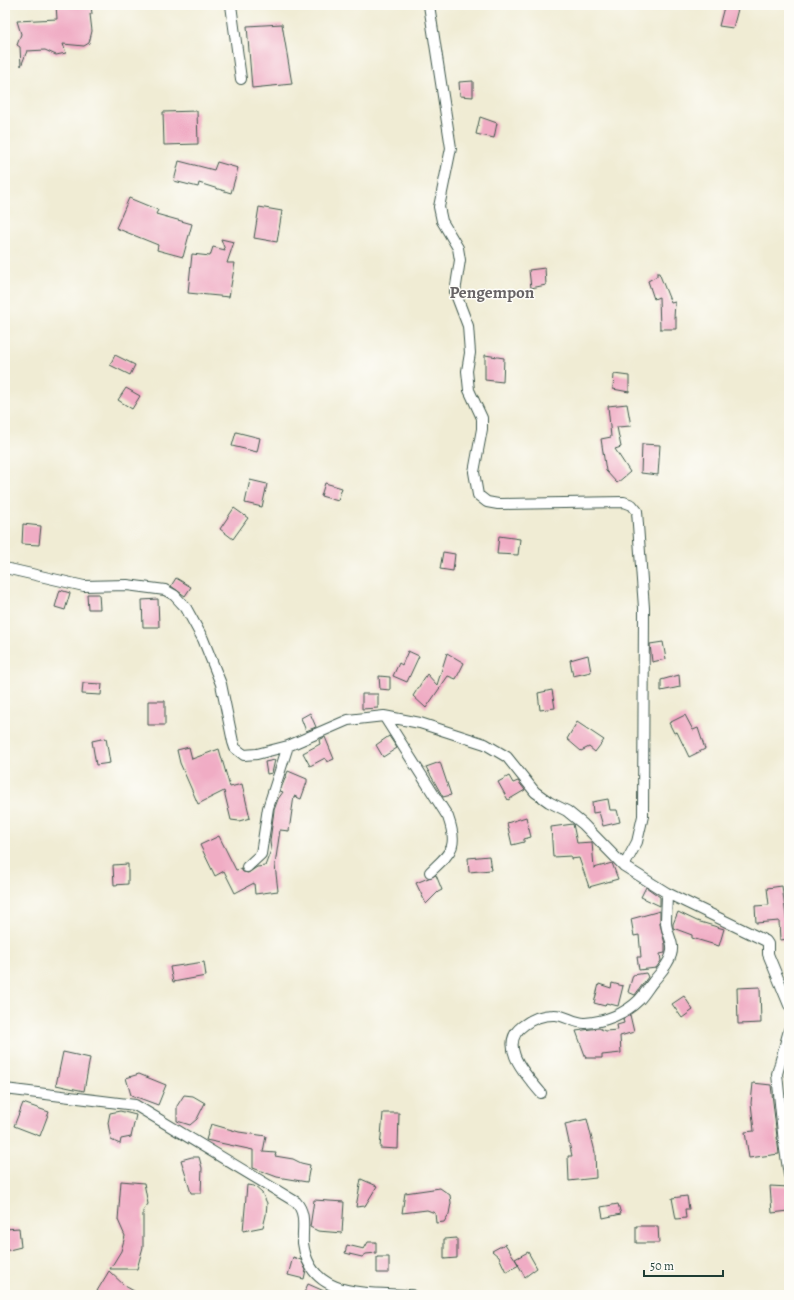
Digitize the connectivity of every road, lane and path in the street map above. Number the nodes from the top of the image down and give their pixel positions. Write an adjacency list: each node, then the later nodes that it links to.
1 (230, 5): 3 (street)
2 (429, 5): 7 (street)
3 (241, 78)
4 (5, 568): 6 (street)
5 (384, 716): 6 (street); 7 (street); 9 (street)
6 (288, 746): 8 (street)
7 (624, 866): 10 (street)
8 (247, 867)
9 (430, 872)
10 (667, 893): 11 (street); 14 (street)
11 (789, 1005)
12 (789, 1030): 15 (street)
13 (5, 1089): 16 (street)
14 (541, 1093)
15 (789, 1175)
16 (411, 1295)

